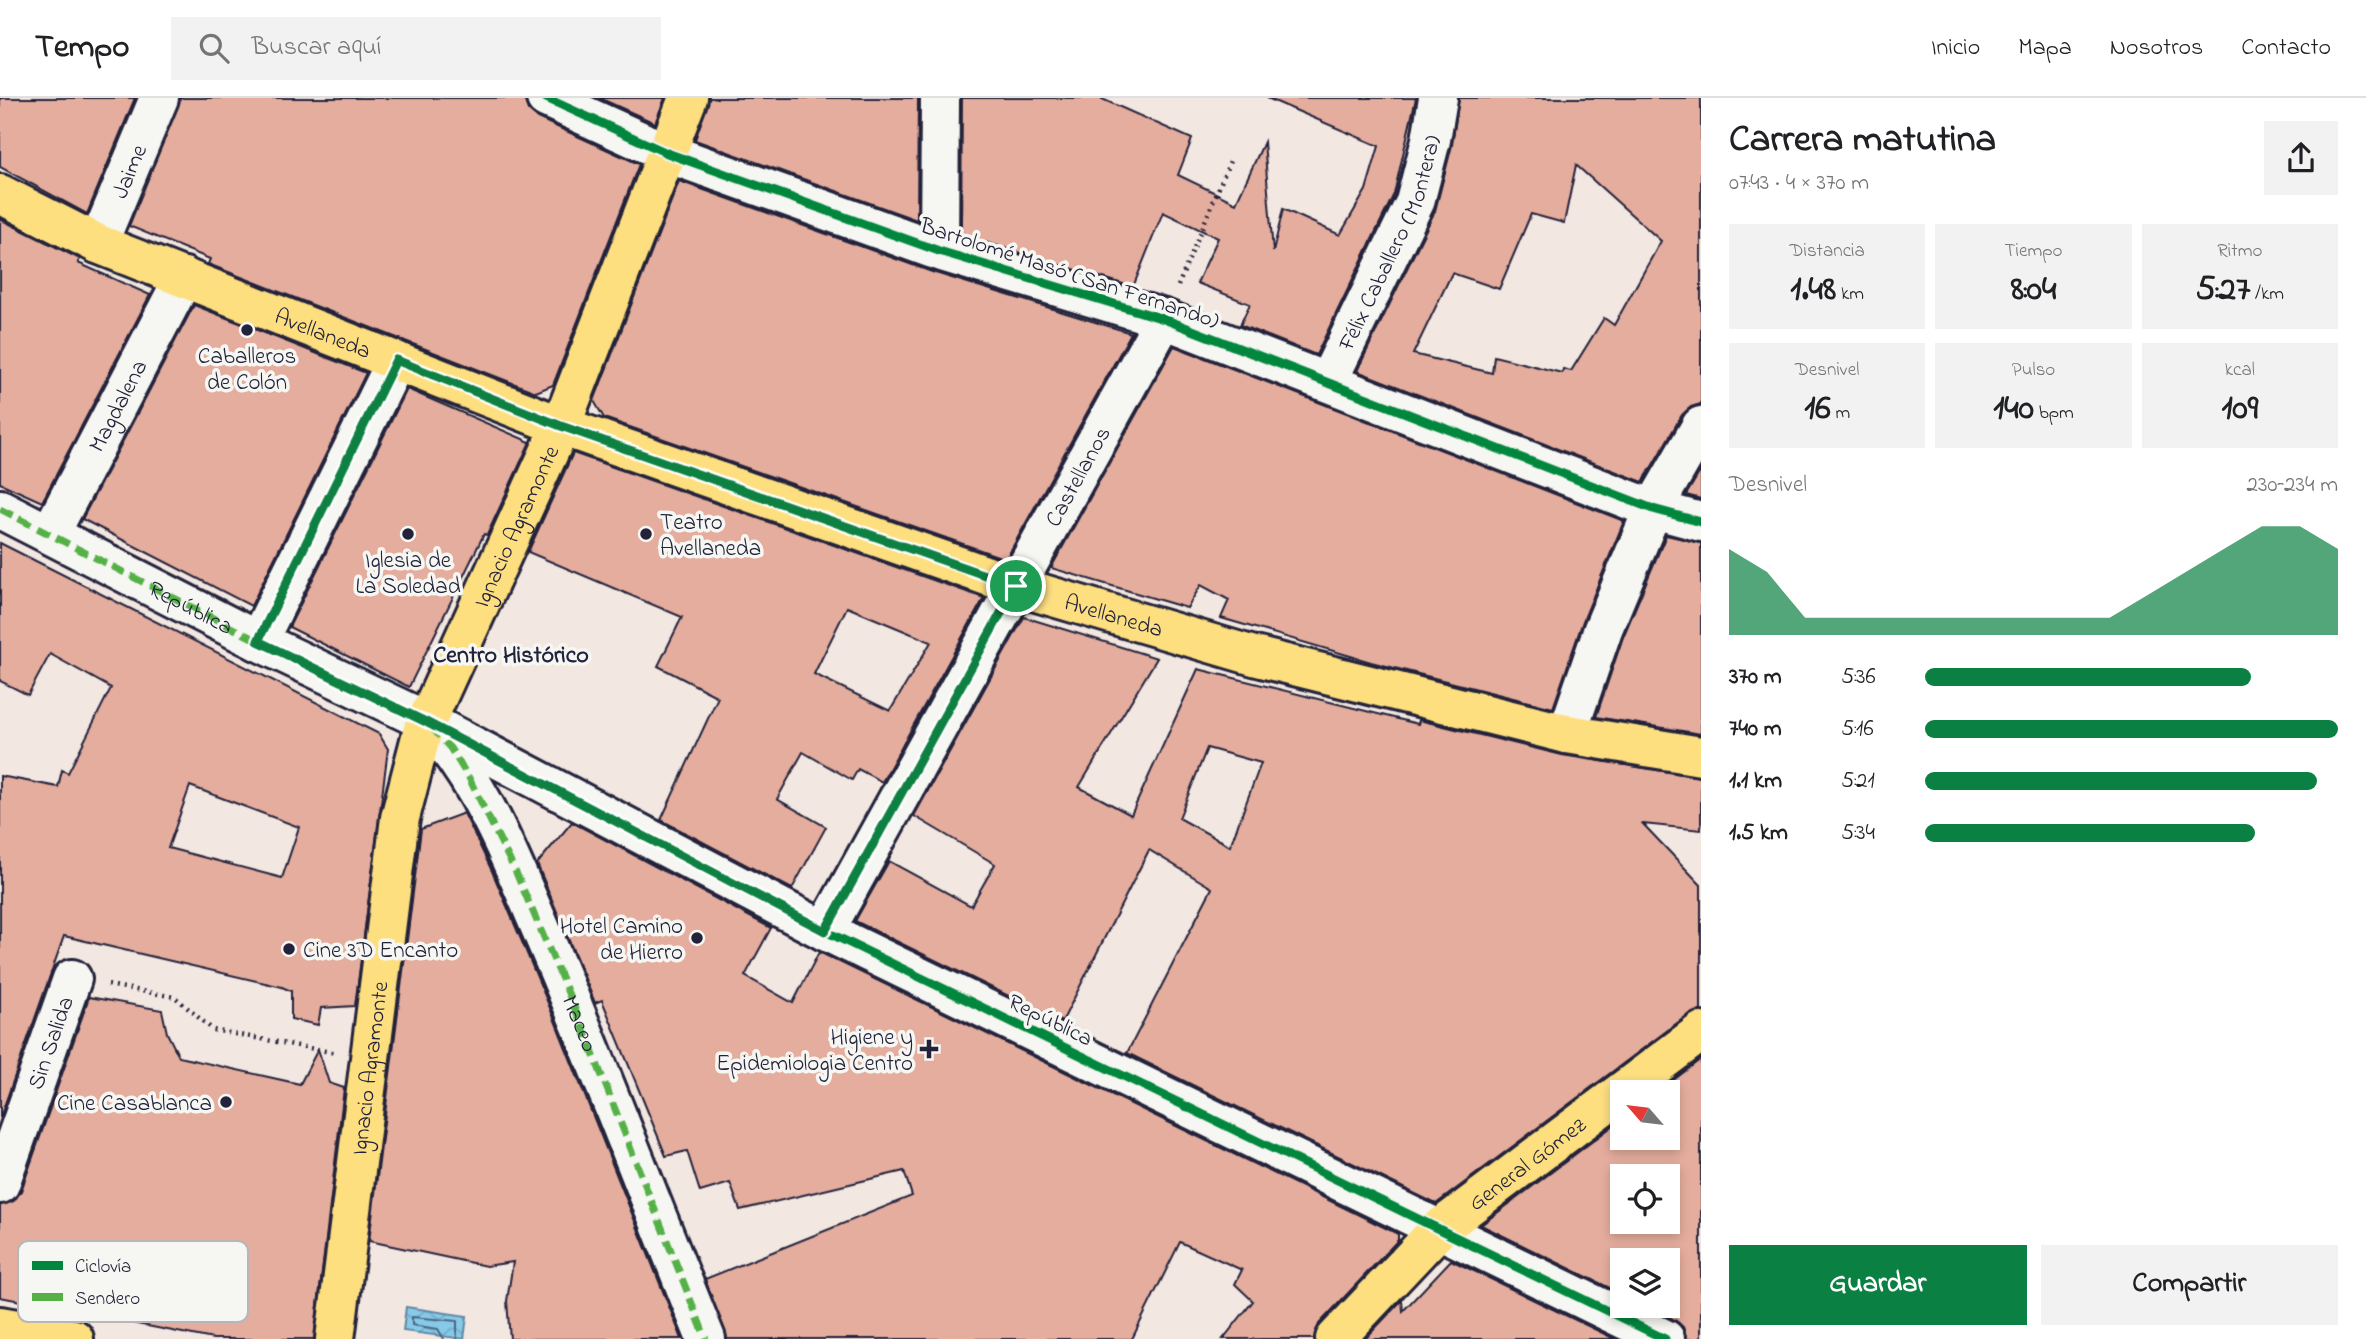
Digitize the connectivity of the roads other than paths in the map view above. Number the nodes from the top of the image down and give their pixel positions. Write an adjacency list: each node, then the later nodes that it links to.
1 (159, 98): 8 (street, Jaime)
2 (546, 98): 6 (street, Bartolomé Masó (San Fernando))
3 (688, 98): 6 (main road, Ignacio Agramonte)
4 (940, 98): 9 (street)
5 (1438, 98): 13 (street, Félix Caballero (Montera))
6 (667, 153): 9 (street, Bartolomé Masó (San Fernando)); 14 (main road, Ignacio Agramonte)
7 (0, 194): 8 (main road, Avellaneda)
8 (98, 244): 10 (main road, Avellaneda)
9 (939, 251): 11 (street, Bartolomé Masó (San Fernando))
10 (184, 277): 12 (main road, Avellaneda); 19 (street, Magdalena)
11 (1164, 319): 13 (street, Bartolomé Masó (San Fernando)); 20 (street, Castellanos)
12 (396, 360): 14 (main road, Avellaneda); 21 (street)
13 (1328, 381): 17 (street, Bartolomé Masó (San Fernando))
14 (561, 426): 20 (main road, Avellaneda); 22 (main road, Ignacio Agramonte)
15 (1701, 426): 17 (street)
16 (0, 509): 19 (street, República)
17 (1653, 509): 18 (street, Bartolomé Masó (San Fernando)); 23 (street)
18 (1701, 522)
19 (50, 534): 21 (street, República)
20 (1016, 586): 23 (main road, Avellaneda); 25 (street, Castellanos)
21 (258, 641): 22 (street, República)
22 (426, 722): 25 (street, República); 32 (main road, Ignacio Agramonte); 33 (street, Maceo)
23 (1567, 734): 24 (main road, Avellaneda)
24 (1701, 756)
25 (825, 931): 29 (street, República)
26 (72, 979): 28 (street, Sin Salida)
27 (1701, 1032): 29 (main road, General Gómez)
28 (0, 1184)
29 (1439, 1229): 34 (main road, General Gómez); 35 (street, República)
30 (0, 1326): 31 (main road)
31 (74, 1339)
32 (335, 1339)
33 (706, 1339)
34 (1335, 1339)
35 (1665, 1339)

